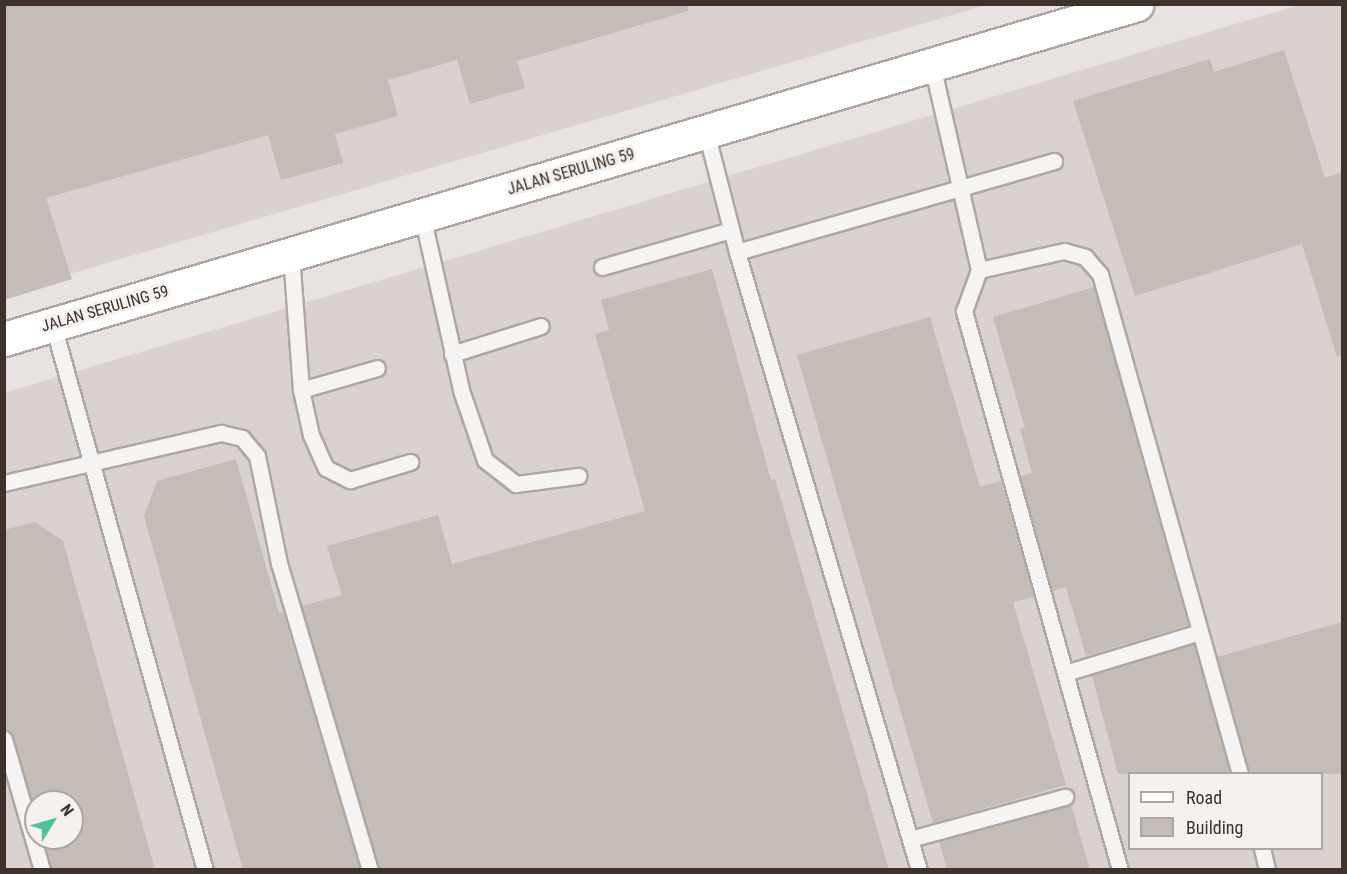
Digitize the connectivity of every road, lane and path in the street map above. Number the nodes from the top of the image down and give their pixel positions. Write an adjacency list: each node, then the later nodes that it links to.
1 (1137, 4): 2 (main road, JALAN SERULING 59)
2 (932, 65): 3 (main road, JALAN SERULING 59); 5 (lane)
3 (706, 132): 6 (main road, JALAN SERULING 59); 7 (lane)
4 (1054, 161): 5 (lane)
5 (960, 189): 8 (lane); 11 (lane)
6 (422, 215): 9 (main road, JALAN SERULING 59); 15 (lane)
7 (731, 231): 8 (lane); 10 (lane)
8 (736, 252): 27 (lane)
9 (291, 254): 12 (main road, JALAN SERULING 59); 17 (lane)
10 (602, 267)
11 (979, 270): 22 (lane); 23 (lane)
12 (53, 325): 14 (main road, JALAN SERULING 59); 19 (lane)
13 (541, 326): 15 (lane)
14 (4, 339)
15 (452, 354): 20 (lane)
16 (377, 368): 17 (lane)
17 (301, 390): 18 (lane)
18 (410, 462)
19 (92, 466): 21 (lane); 30 (lane); 31 (lane)
20 (578, 476)
21 (4, 483)
22 (1200, 632): 23 (lane); 25 (lane)
23 (1065, 673): 33 (lane)
24 (4, 739): 29 (lane)
25 (1239, 772)
26 (1065, 797): 27 (lane)
27 (910, 839): 32 (lane)
28 (1262, 850): 34 (lane)
29 (42, 870)
30 (205, 870)
31 (370, 870)
32 (919, 870)
33 (1120, 870)
34 (1268, 870)

